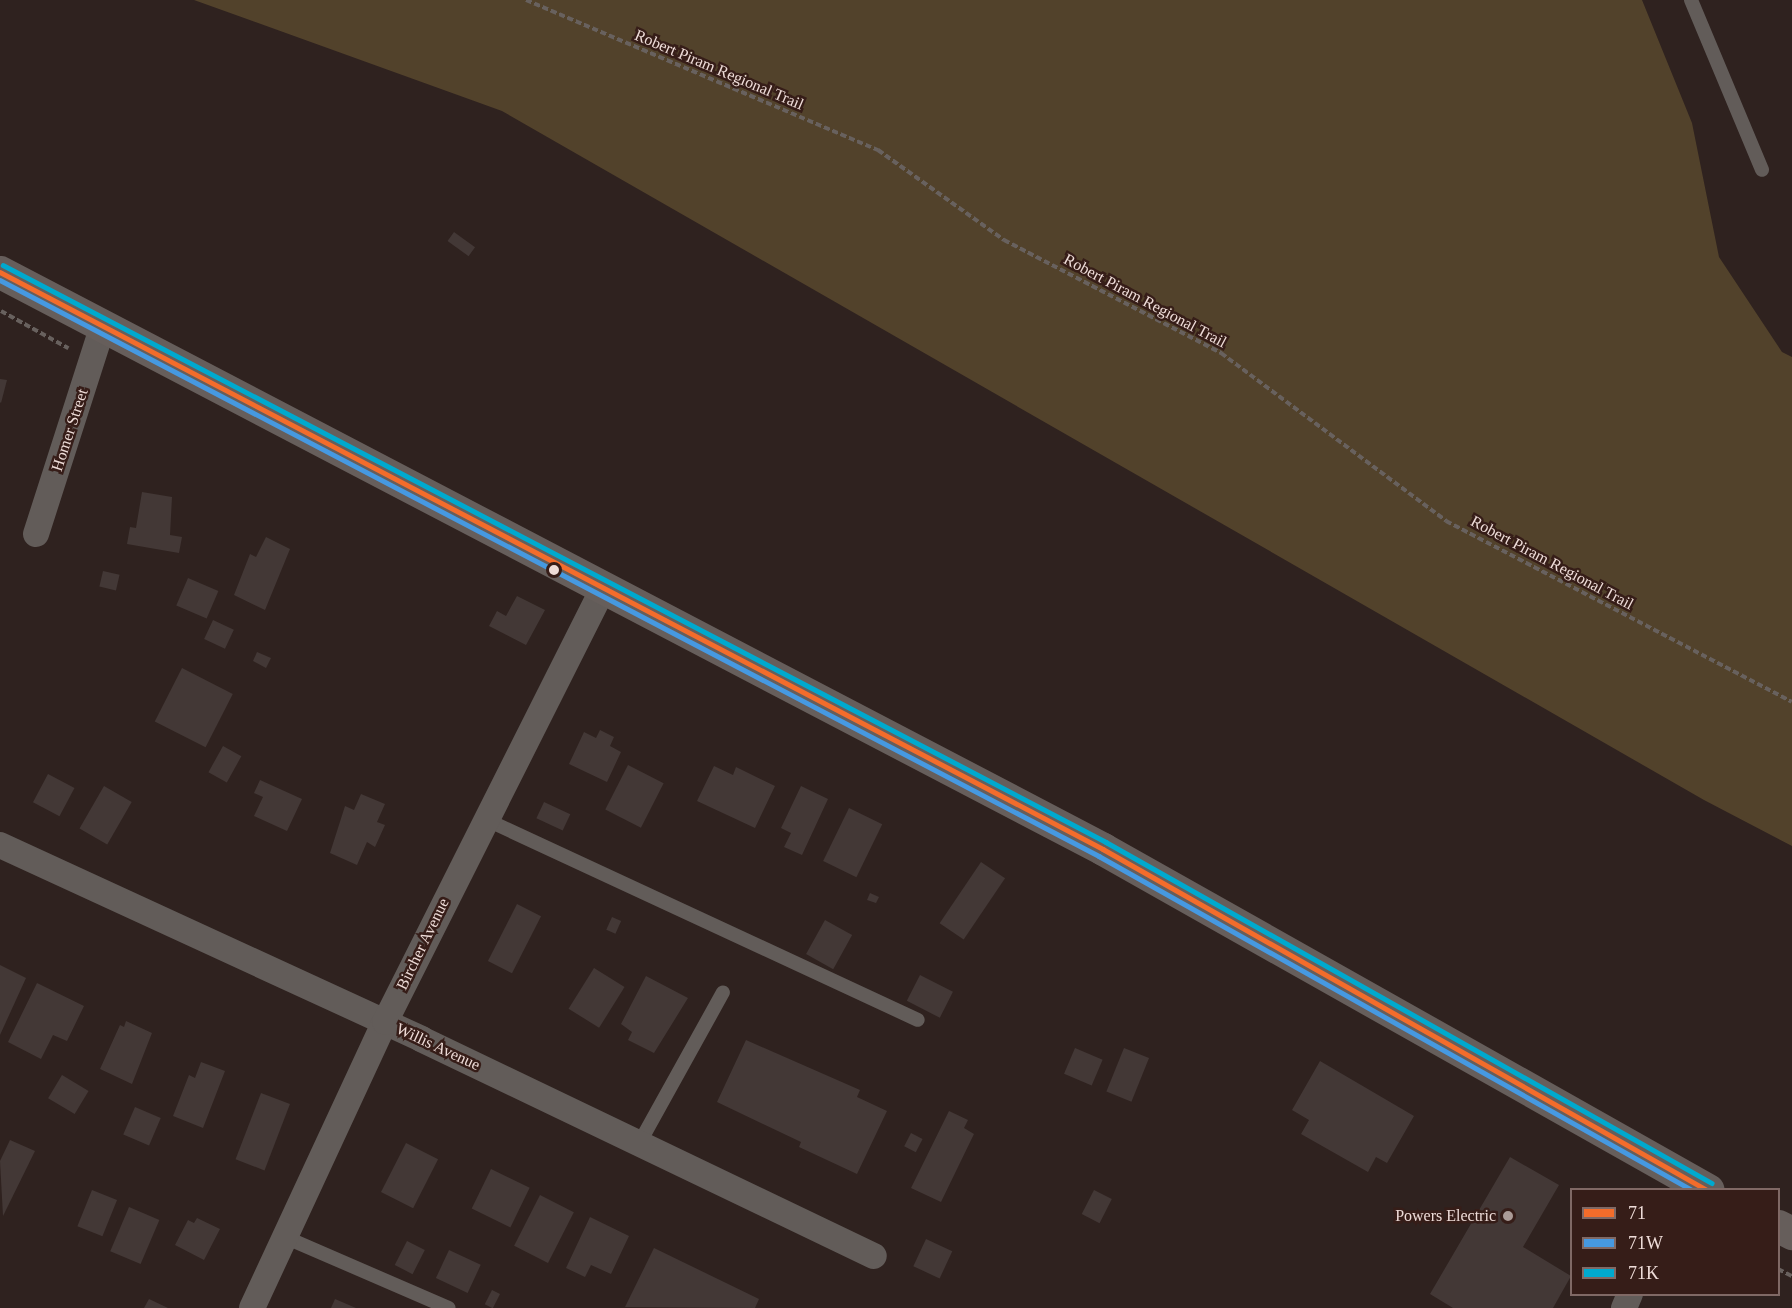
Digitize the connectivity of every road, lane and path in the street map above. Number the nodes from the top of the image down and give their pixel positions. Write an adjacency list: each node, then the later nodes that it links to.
1 (526, 0): 10 (path, Robert Piram Regional Trail)
2 (1691, 0): 3 (lane)
3 (1762, 170)
4 (2, 276): 6 (main road)
5 (0, 311): 7 (path)
6 (104, 325): 7 (street, Homer Street); 9 (main road)
7 (92, 359): 8 (street, Homer Street)
8 (36, 534)
9 (604, 586): 11 (street, Bircher Avenue); 17 (main road)
10 (1792, 702)
11 (485, 819): 14 (lane); 15 (street, Bircher Avenue)
12 (0, 845): 15 (street, Willis Avenue)
13 (723, 992): 16 (lane)
14 (918, 1020)
15 (385, 1022): 16 (street, Willis Avenue); 19 (street, Bircher Avenue)
16 (640, 1142): 20 (street, Willis Avenue)
17 (1673, 1181): 18 (main road)
18 (1700, 1188)
19 (287, 1238): 21 (street, Bircher Avenue); 22 (lane)
20 (874, 1256)
21 (252, 1308)
22 (449, 1308)

